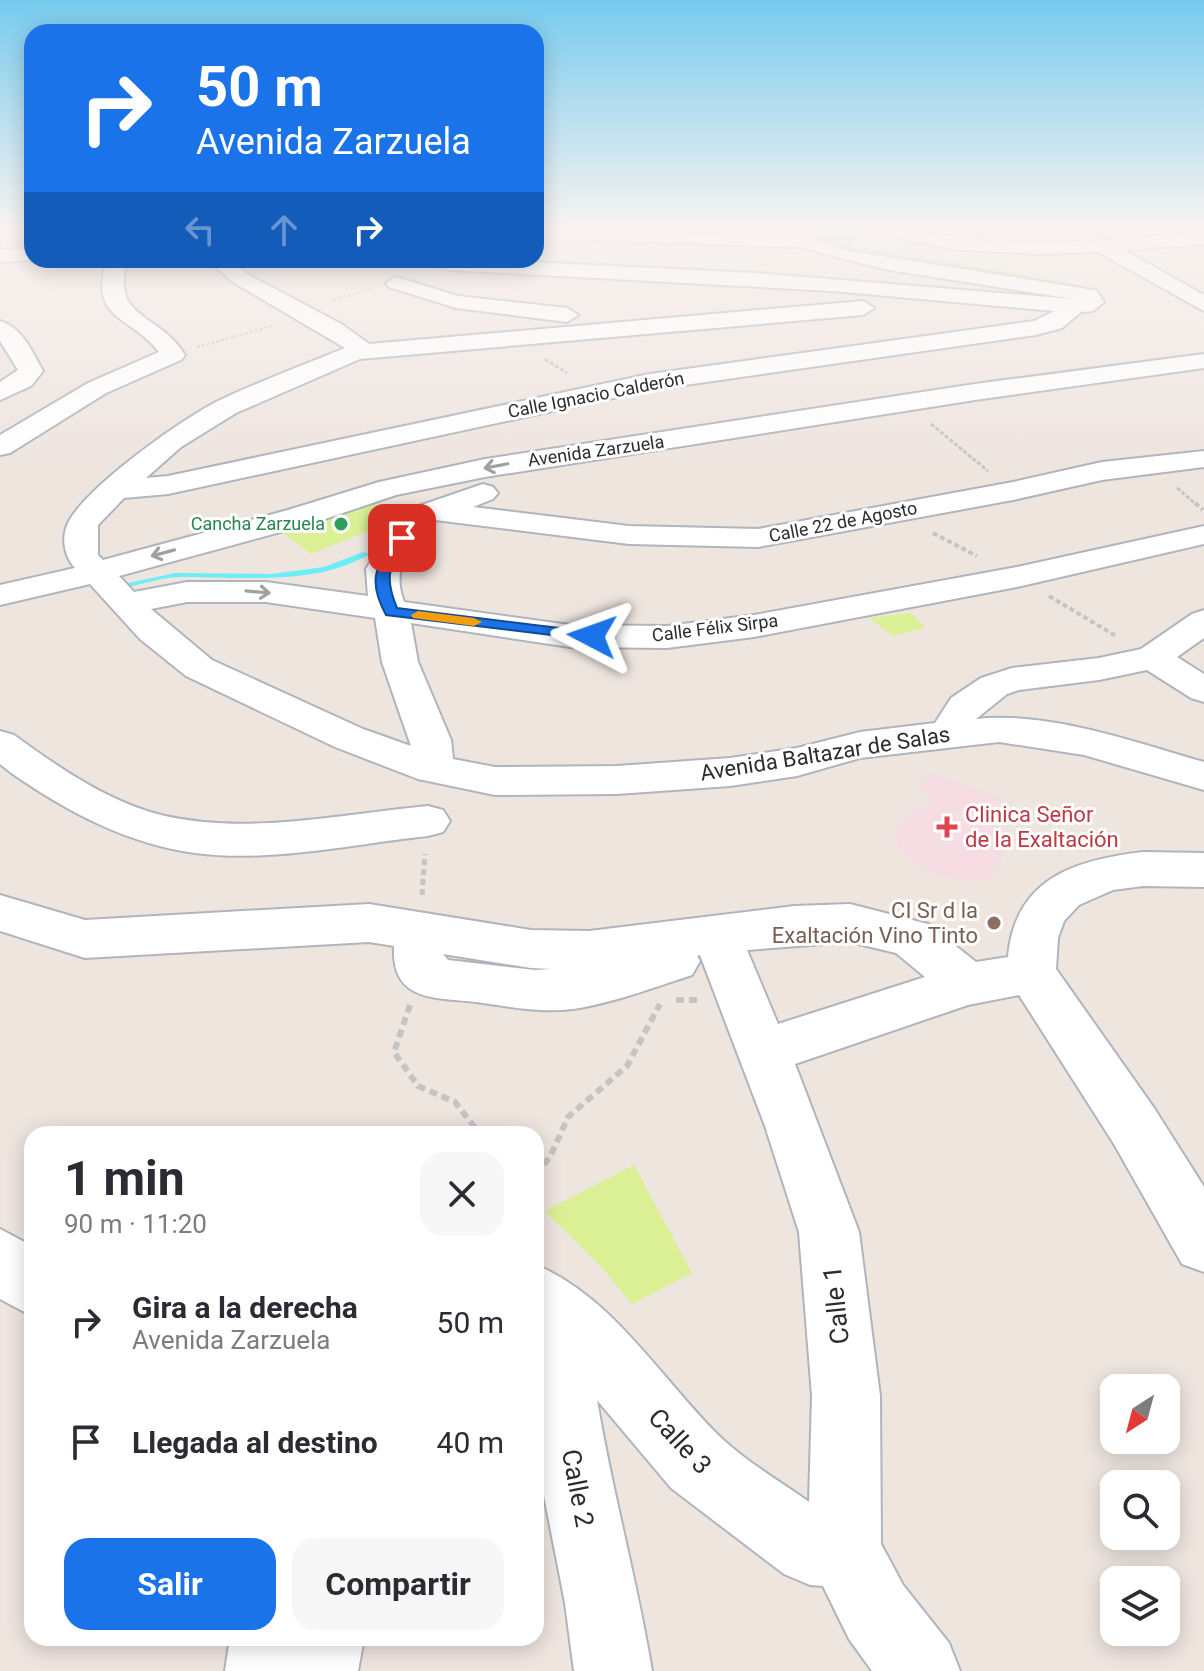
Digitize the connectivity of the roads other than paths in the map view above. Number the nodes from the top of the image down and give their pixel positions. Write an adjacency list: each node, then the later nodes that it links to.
1 (121, 307): 15 (street)
2 (292, 307): 9 (street)
3 (498, 307): 6 (street)
4 (1074, 307): 13 (street, Calle Ignacio Calderón)
5 (863, 308): 6 (street)
6 (648, 325): 8 (street)
7 (0, 328): 12 (street)
8 (592, 333): 9 (street, Avenida Baltazar de Salas); 11 (street)
9 (363, 350): 18 (street, Avenida Baltazar de Salas)
10 (1203, 369): 14 (street, Avenida Zarzuela); 14 (street, Avenida Zarzuela)
11 (403, 372)
12 (1, 383)
13 (598, 394): 14 (street); 18 (street, Calle Ignacio Calderón)
14 (644, 433): 17 (street, Avenida Zarzuela, one-way to 17); 19 (street, Avenida Zarzuela)
15 (0, 447)
16 (1204, 459): 19 (street, Calle 22 de Agosto)
17 (389, 488): 19 (street, Calle 22 de Agosto); 21 (street, Avenida Zarzuela, one-way to 21)
18 (114, 490): 21 (street, Avenida Baltazar de Salas)
19 (431, 510): 24 (street, Avenida Zarzuela)
20 (1204, 535): 24 (street, Calle Félix Sirpa)
21 (110, 587): 22 (street, Avenida Zarzuela); 23 (street); 24 (street, Calle Félix Sirpa, one-way to 24); 30 (street, Avenida Baltazar de Salas)
22 (0, 595)
23 (0, 601)
24 (391, 612): 30 (street)
25 (1204, 621): 26 (street)
26 (1153, 658): 27 (street); 28 (street)
27 (1204, 690)
28 (951, 733): 30 (street, Avenida Baltazar de Salas); 31 (street, Avenida Baltazar de Salas)
29 (0, 744): 32 (street)
30 (433, 769)
31 (1204, 776)
32 (428, 821)
33 (1193, 876): 36 (street)
34 (0, 913): 35 (street)
35 (419, 929): 38 (street); 38 (street)
36 (1031, 973): 37 (street); 39 (street)
37 (968, 984): 38 (street); 38 (street)
38 (736, 986): 44 (street, Calle 1)
39 (1204, 1242)
40 (0, 1260): 41 (street)
41 (24, 1279)
42 (544, 1301): 44 (street, Calle 3)
43 (544, 1306): 49 (street, Calle 2)
44 (844, 1550): 50 (street, Calle 1)
45 (268, 1646): 47 (street)
46 (324, 1646): 48 (street)
47 (264, 1671)
48 (319, 1671)
49 (613, 1671)
50 (921, 1671)

